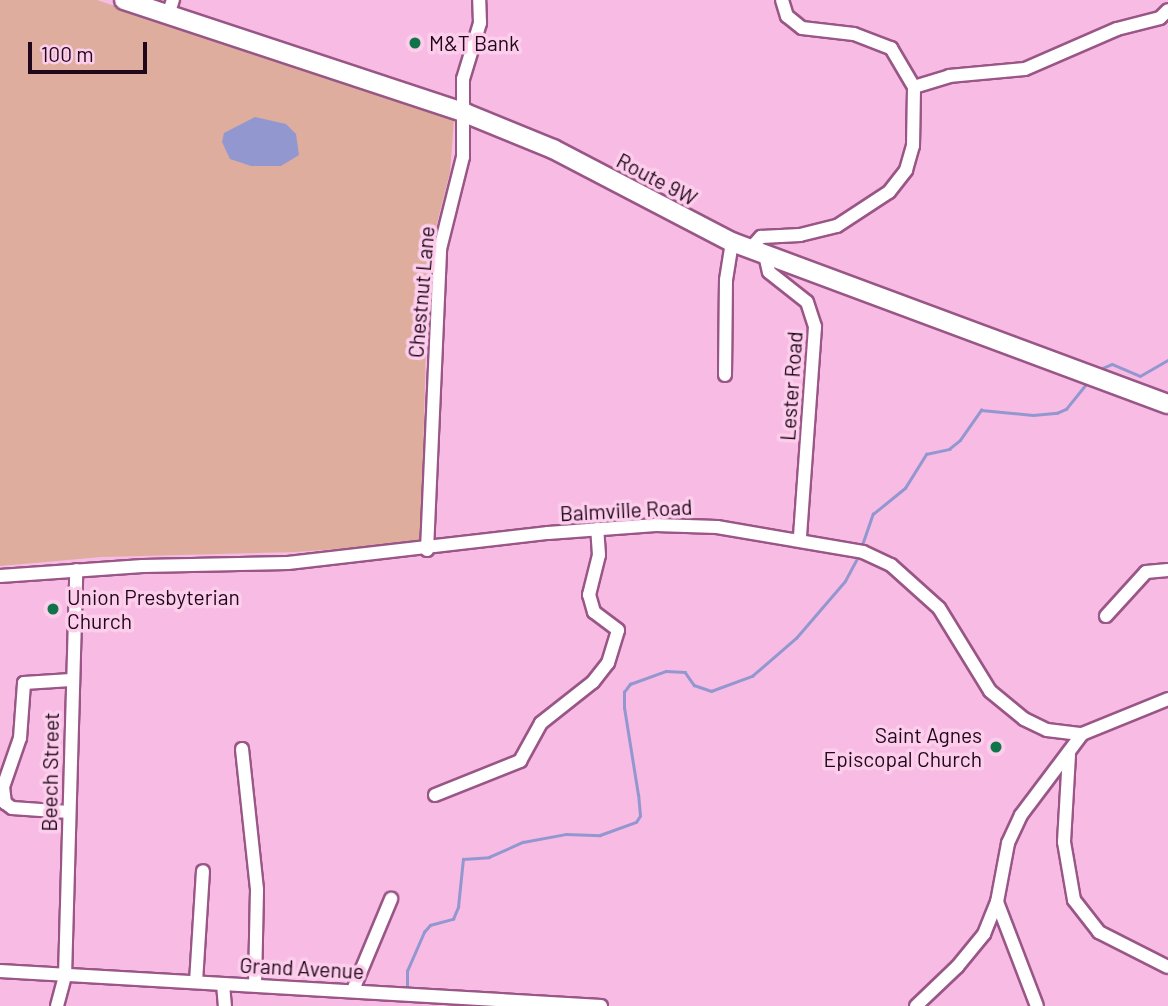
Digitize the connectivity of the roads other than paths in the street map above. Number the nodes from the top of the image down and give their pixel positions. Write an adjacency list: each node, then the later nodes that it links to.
1 (124, 0): 4 (highway, Route 9W)
2 (479, 0): 7 (street, Chestnut Lane)
3 (782, 0): 6 (street)
4 (171, 7): 7 (highway, Route 9W)
5 (1168, 10): 6 (street)
6 (914, 87): 9 (street)
7 (465, 113): 8 (highway, Route 9W); 14 (street, Chestnut Lane)
8 (732, 242): 9 (highway, Route 9W); 10 (street)
9 (758, 252): 11 (highway, Route 9W); 13 (street, Lester Road)
10 (725, 375)
11 (1168, 404)
12 (597, 529): 13 (street, Balmville Road); 14 (street, Balmville Road); 24 (street)
13 (800, 538): 21 (street, Balmville Road)
14 (427, 550): 16 (street, Balmville Road)
15 (1168, 569): 18 (street)
16 (76, 570): 17 (street, Balmville Road); 19 (street, Beech Street)
17 (0, 576)
18 (1106, 616)
19 (71, 680): 25 (street, Beech Street); 25 (street)
20 (1168, 699): 21 (street, Balmville Road)
21 (1082, 734): 23 (street)
22 (242, 749): 34 (street)
23 (1069, 755): 28 (street); 29 (street)
24 (435, 795)
25 (69, 812): 31 (street, Beech Street)
26 (203, 871): 32 (street)
27 (391, 899): 35 (street)
28 (997, 902): 39 (street); 40 (street)
29 (1168, 967)
30 (0, 971): 31 (street, Grand Avenue)
31 (65, 976): 32 (street, Grand Avenue); 36 (street, Beech Street)
32 (196, 982): 33 (street, Grand Avenue)
33 (223, 984): 34 (street, Grand Avenue); 37 (street)
34 (255, 985): 35 (street, Grand Avenue)
35 (353, 990): 38 (street, Grand Avenue)
36 (57, 1006)
37 (225, 1006)
38 (601, 1006)
39 (916, 1006)
40 (1037, 1006)

